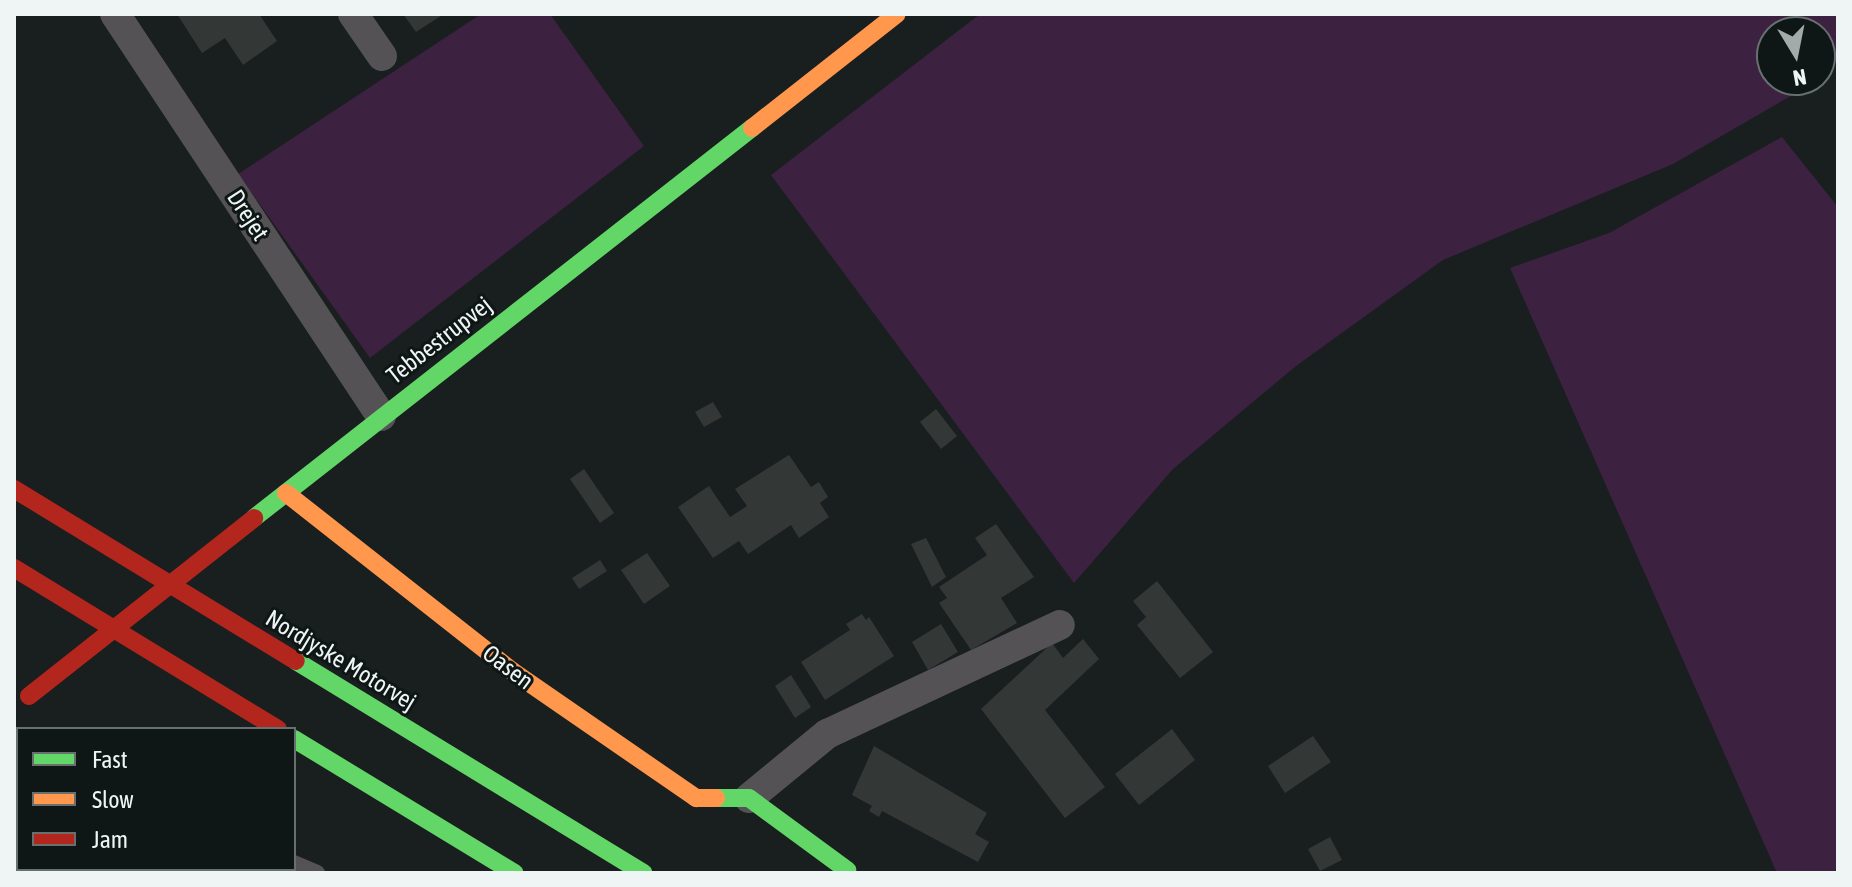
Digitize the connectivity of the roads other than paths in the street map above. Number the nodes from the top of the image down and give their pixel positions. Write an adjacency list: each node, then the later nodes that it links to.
1 (115, 14): 5 (street, Drejet)
2 (353, 14): 4 (street)
3 (897, 14): 5 (main road, Tebbestrupvej)
4 (382, 56)
5 (381, 416): 7 (main road, Tebbestrupvej)
6 (14, 489): 18 (main road, Nordjyske Motorvej)
7 (286, 493): 10 (main road, Tebbestrupvej, bridge); 13 (main road, Oasen)
8 (14, 568): 11 (main road)
9 (1060, 625): 13 (street)
10 (21, 702)
11 (275, 727)
12 (296, 740): 17 (main road)
13 (749, 798): 15 (main road)
14 (296, 864): 16 (lane)
15 (847, 870)
16 (317, 873)
17 (514, 873)
18 (643, 873)

